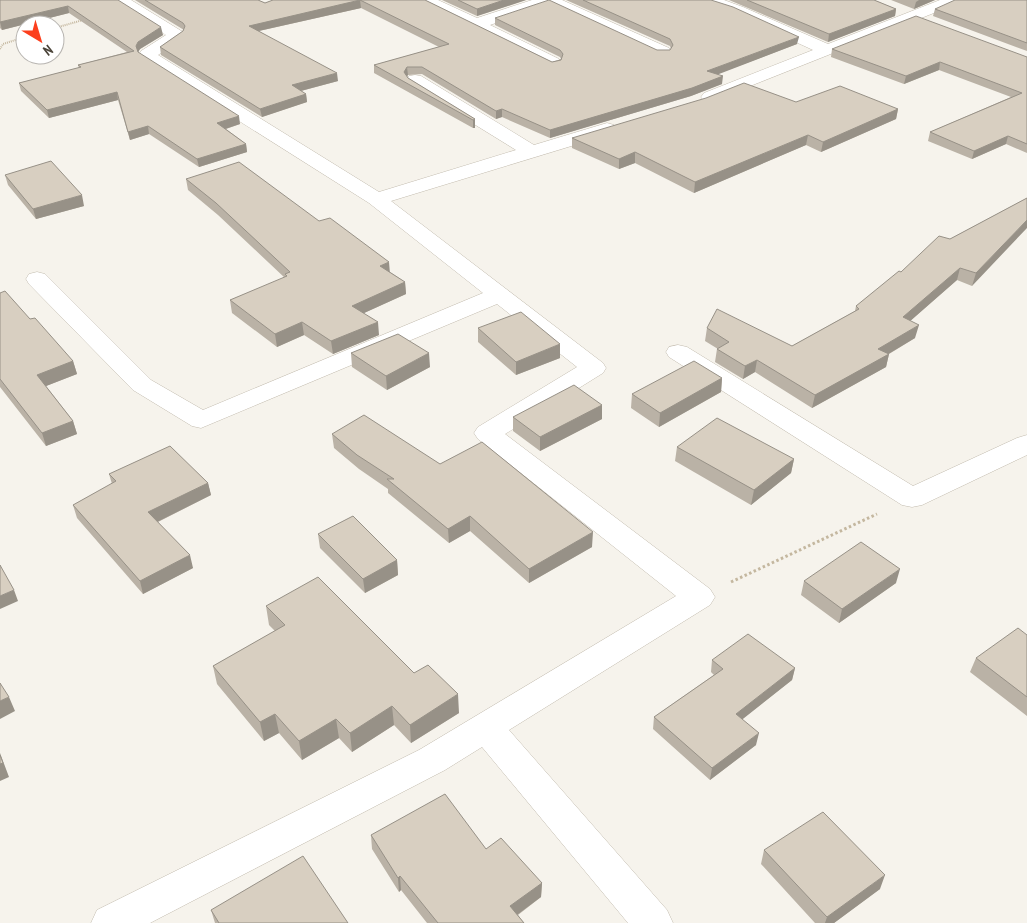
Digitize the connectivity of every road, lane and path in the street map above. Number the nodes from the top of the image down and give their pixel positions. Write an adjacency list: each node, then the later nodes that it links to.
1 (426, 0): 7 (street)
2 (548, 0): 7 (street); 13 (street)
3 (709, 0): 12 (street)
4 (954, 0): 6 (street)
5 (127, 4): 8 (path); 19 (street)
6 (904, 12): 9 (street); 12 (street)
7 (476, 24): 14 (street)
8 (65, 25)
9 (939, 26)
10 (15, 40): 11 (path)
11 (0, 49)
12 (827, 50): 16 (street)
13 (663, 52)
14 (553, 63)
15 (415, 80): 18 (street)
16 (689, 104)
17 (634, 121): 18 (street)
18 (532, 152): 19 (street)
19 (376, 199): 21 (street)
20 (37, 279): 21 (street)
21 (499, 295): 25 (street)
22 (678, 352): 24 (street)
23 (1027, 444): 24 (street)
24 (912, 498): 25 (path)
25 (699, 597): 26 (street)
26 (486, 727): 27 (street); 28 (street)
27 (111, 923)
28 (653, 923)

